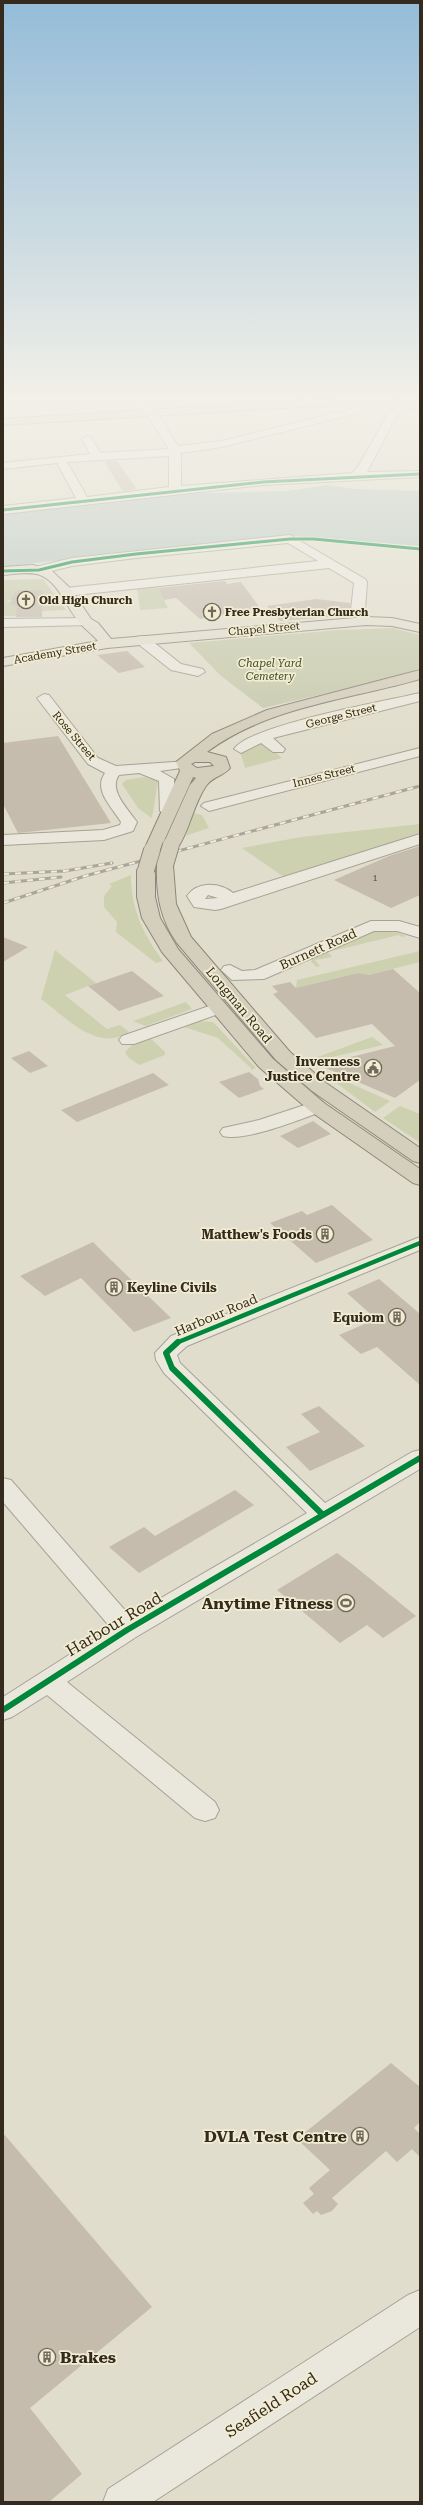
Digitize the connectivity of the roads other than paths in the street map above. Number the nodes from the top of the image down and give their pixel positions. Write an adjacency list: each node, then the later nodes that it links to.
1 (329, 564): 2 (street); 4 (street); 5 (street)
2 (39, 570): 3 (main road); 4 (main road)
3 (3, 571)
4 (66, 592): 7 (main road)
5 (366, 621): 8 (main road, Chapel Street); 9 (main road, Chapel Street)
6 (3, 623): 7 (street)
7 (89, 624): 9 (main road); 10 (main road)
8 (420, 628)
9 (139, 640): 10 (main road, Chapel Street); 12 (street)
10 (107, 644): 11 (main road, Academy Street)
11 (3, 662)
12 (198, 672)
13 (420, 674): 22 (highway)
14 (420, 683): 21 (highway)
15 (420, 697): 17 (street, George Street)
16 (44, 698): 24 (street, Rose Street)
17 (262, 737): 18 (street, George Street); 19 (street)
18 (241, 749)
19 (278, 749)
20 (420, 752): 26 (street, Innes Street)
21 (220, 760): 22 (highway); 25 (highway, Longman Road)
22 (188, 764): 23 (street); 25 (highway); 27 (highway, Longman Road)
23 (142, 768): 24 (street); 27 (street)
24 (114, 771): 29 (street)
25 (209, 773): 38 (highway, Longman Road, bridge)
26 (218, 800)
27 (168, 811): 34 (highway, Longman Road, bridge)
28 (420, 839): 30 (street)
29 (3, 840)
30 (231, 897)
31 (420, 916): 32 (street, Burnett Road)
32 (414, 931): 33 (street, Burnett Road)
33 (230, 970)
34 (218, 1008): 35 (street); 36 (highway, Longman Road)
35 (128, 1040)
36 (317, 1107): 37 (street); 39 (highway, Longman Road)
37 (230, 1132)
38 (420, 1157)
39 (420, 1179)
40 (420, 1243): 43 (street, Harbour Road)
41 (420, 1458): 43 (street, Harbour Road)
42 (3, 1486): 44 (street, Harbour Road)
43 (322, 1514): 44 (street, Harbour Road)
44 (128, 1630): 45 (street, Harbour Road)
45 (47, 1680): 46 (street, Harbour Road); 47 (street)
46 (3, 1710)
47 (205, 1810)
48 (420, 2307): 49 (street, Seafield Road)
49 (121, 2502)

